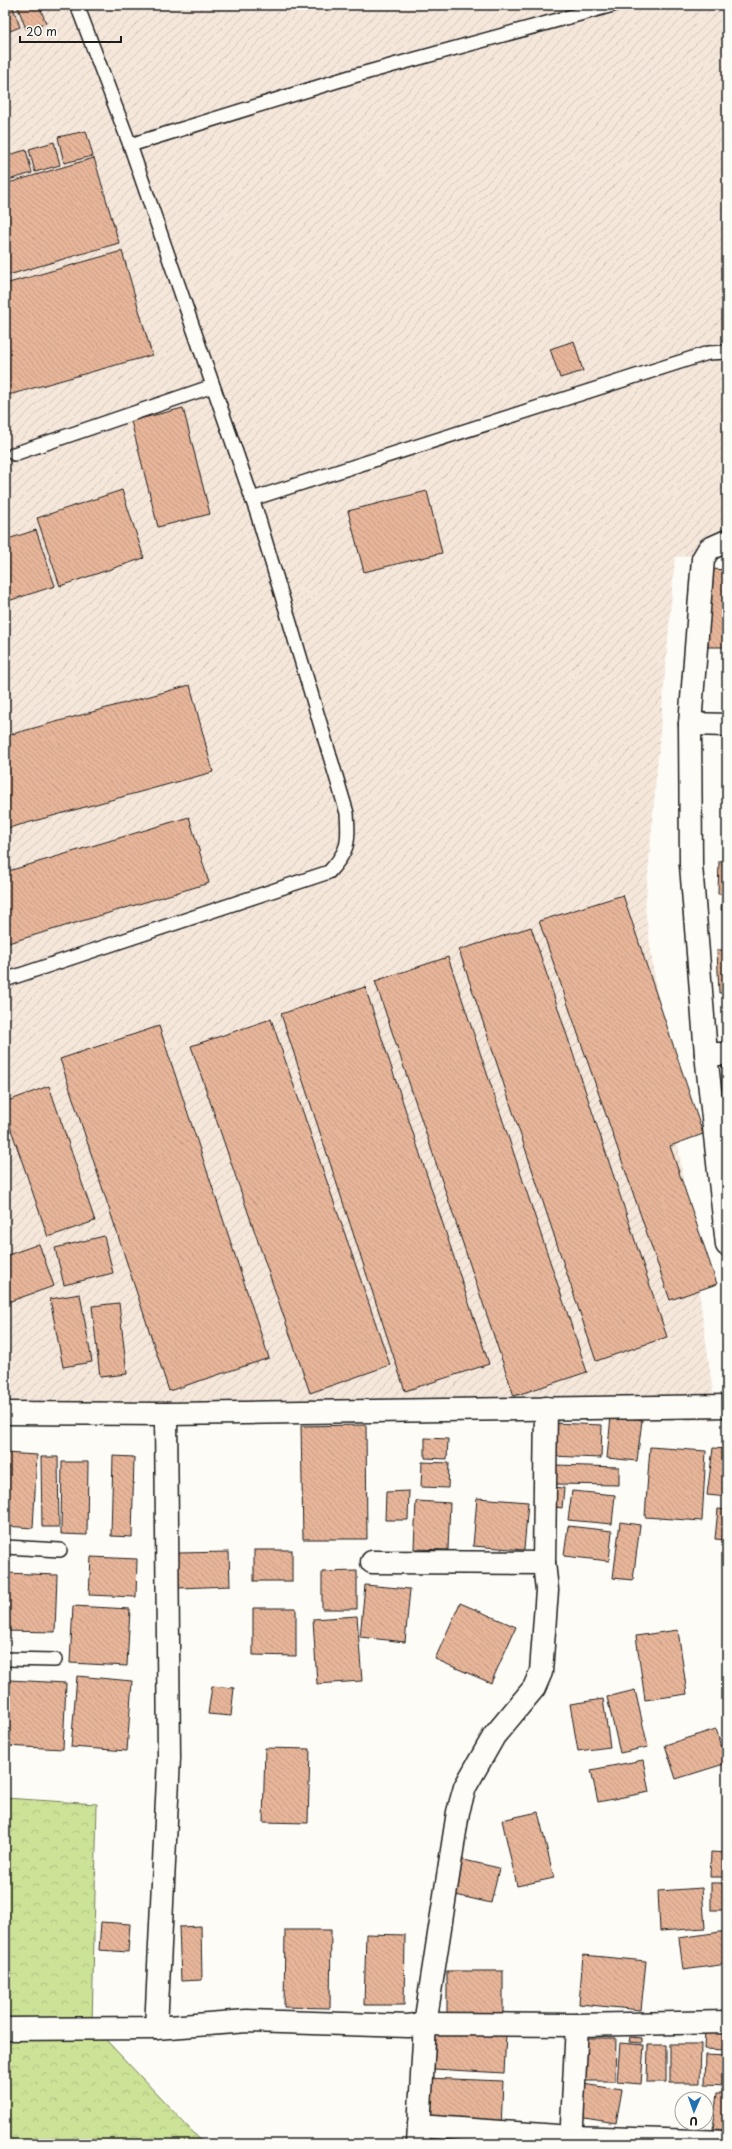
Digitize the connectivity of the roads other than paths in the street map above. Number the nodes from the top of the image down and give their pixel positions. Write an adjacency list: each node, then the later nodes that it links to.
1 (77, 5): 3 (lane)
2 (613, 5): 3 (lane)
3 (130, 145): 5 (lane)
4 (727, 352): 7 (lane)
5 (213, 386): 6 (lane); 7 (lane)
6 (14, 454)
7 (252, 499): 11 (lane)
8 (727, 541): 9 (street)
9 (690, 724): 10 (street); 12 (street)
10 (727, 725)
11 (5, 980)
12 (717, 1054): 13 (street)
13 (727, 1245)
14 (727, 1406): 15 (street)
15 (546, 1408): 17 (street); 21 (street)
16 (5, 1413): 17 (street)
17 (166, 1414): 27 (street)
18 (5, 1547): 19 (lane)
19 (60, 1550)
20 (372, 1562): 21 (street)
21 (544, 1563): 25 (street)
22 (5, 1659): 23 (lane)
23 (55, 1660)
24 (727, 2022): 26 (street)
25 (425, 2024): 26 (street); 27 (street); 29 (street)
26 (577, 2025): 30 (street)
27 (156, 2028): 28 (street)
28 (5, 2029)
29 (418, 2135): 30 (street)
30 (571, 2140): 31 (street)
31 (727, 2142)

